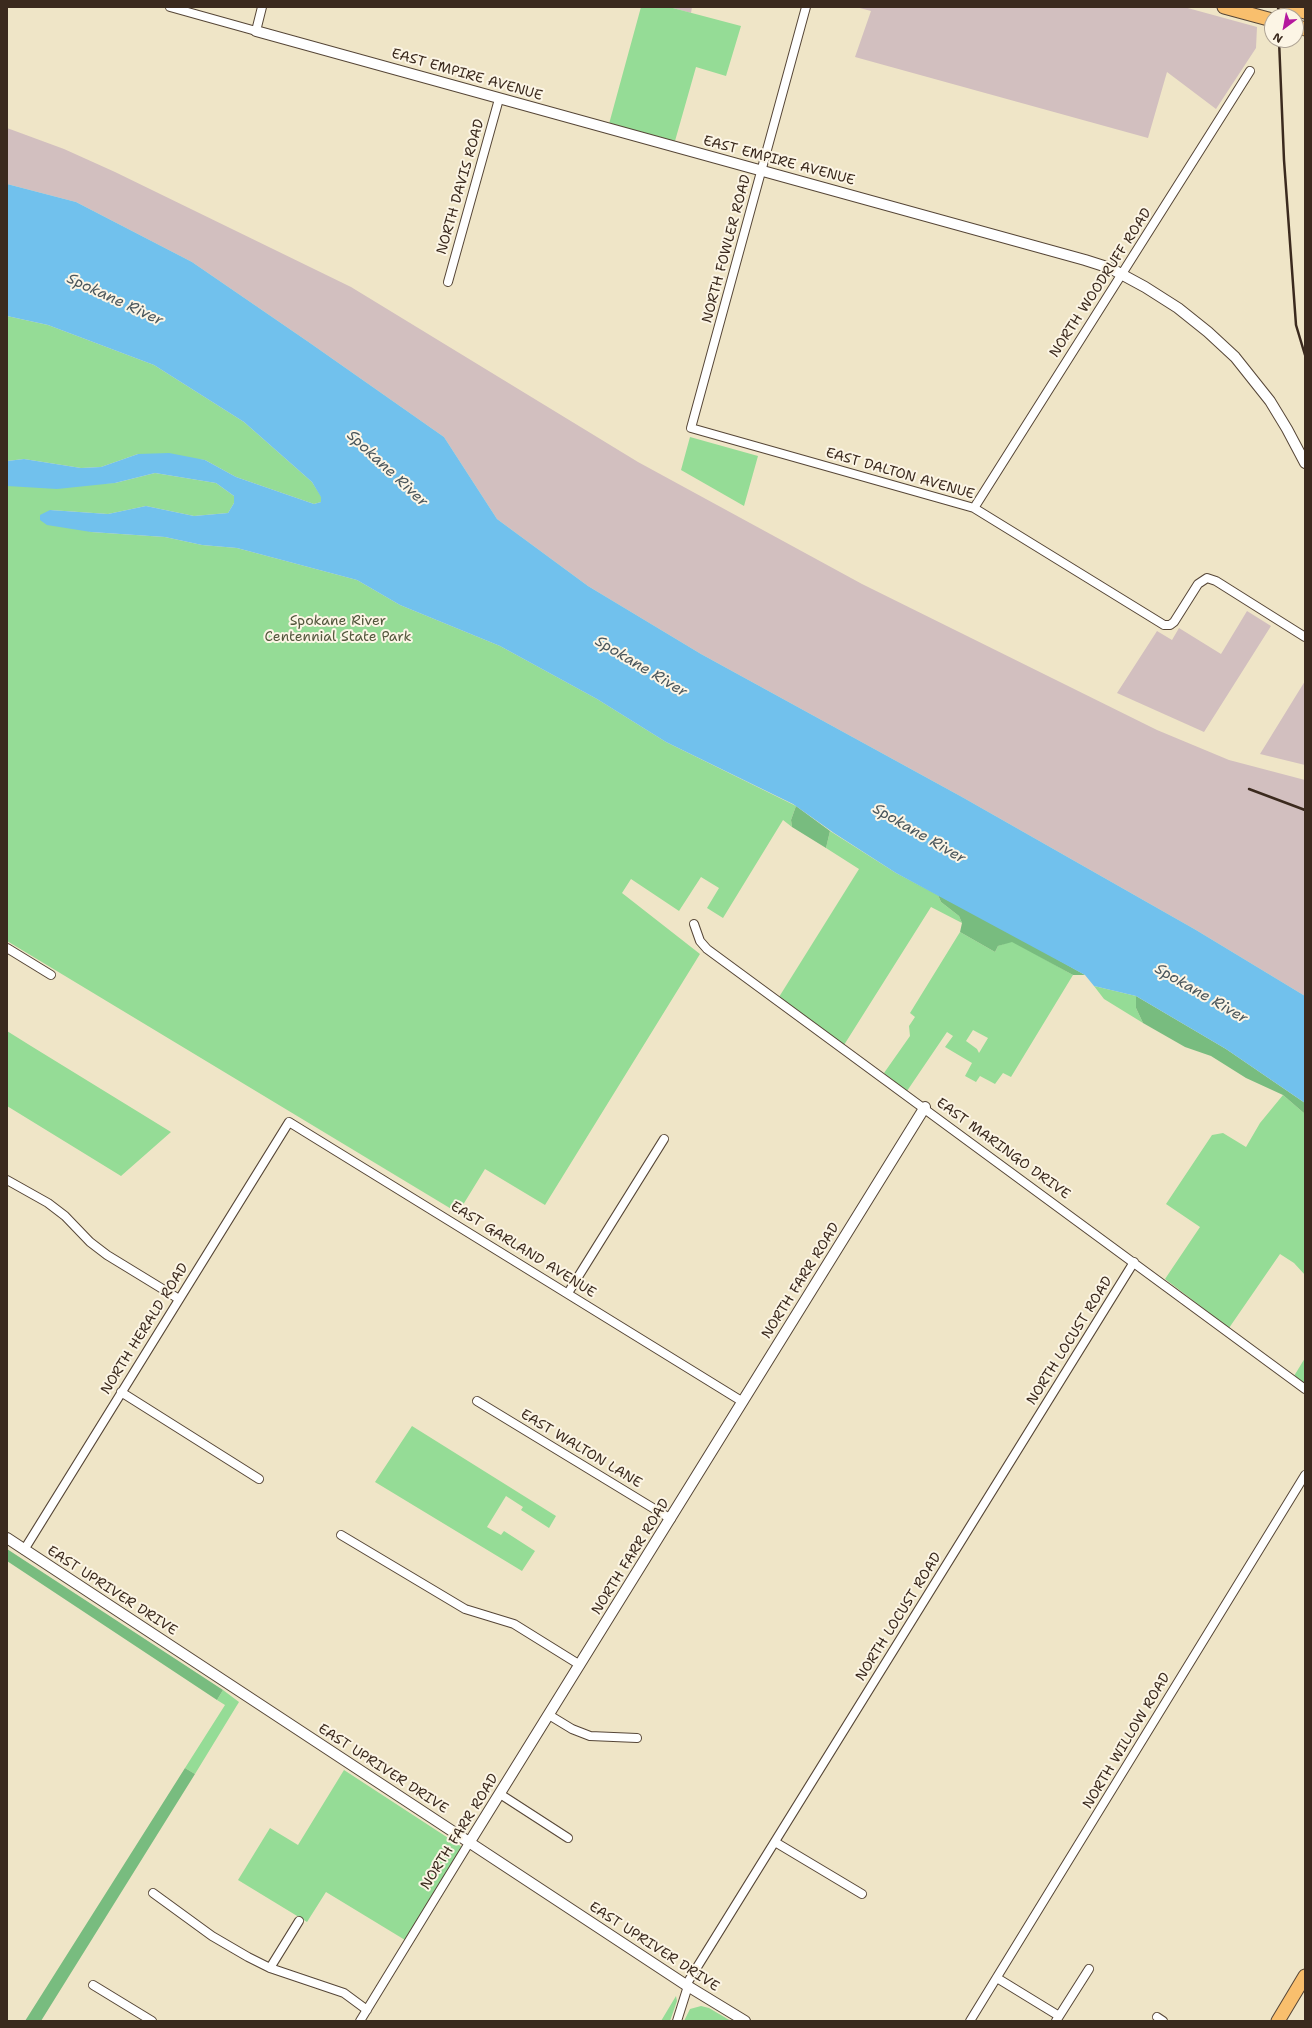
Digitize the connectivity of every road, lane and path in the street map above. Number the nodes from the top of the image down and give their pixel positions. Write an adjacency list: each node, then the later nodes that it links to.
1 (170, 7): 8 (street, EAST EMPIRE AVENUE)
2 (262, 7): 8 (street)
3 (806, 7): 11 (street, NORTH FOWLER ROAD)
4 (1224, 7): 7 (main road)
5 (1286, 7): 6 (main road)
6 (1305, 12)
7 (1264, 18)
8 (256, 31): 10 (street, EAST EMPIRE AVENUE)
9 (1250, 71): 12 (street, NORTH WOODRUFF ROAD)
10 (499, 99): 11 (street, EAST EMPIRE AVENUE); 13 (street, NORTH DAVIS ROAD)
11 (761, 172): 12 (street, EAST EMPIRE AVENUE); 14 (street, NORTH FOWLER ROAD)
12 (1121, 274): 15 (street, EAST EMPIRE AVENUE); 16 (street, NORTH WOODRUFF ROAD)
13 (448, 282)
14 (691, 428): 16 (street, EAST DALTON AVENUE)
15 (1305, 463)
16 (974, 508): 17 (street, EAST DALTON AVENUE)
17 (1305, 637)
18 (694, 924): 21 (street, EAST MARINGO DRIVE)
19 (7, 948): 20 (street)
20 (51, 975)
21 (925, 1108): 25 (street, EAST MARINGO DRIVE); 31 (street, NORTH FARR ROAD)
22 (289, 1122): 26 (street, EAST GARLAND AVENUE); 27 (street, NORTH HERALD ROAD)
23 (664, 1139): 26 (street)
24 (7, 1180): 27 (street)
25 (1134, 1262): 28 (street, EAST MARINGO DRIVE); 43 (street, NORTH LOCUST ROAD)
26 (568, 1293): 31 (street, EAST GARLAND AVENUE)
27 (180, 1298): 29 (street, NORTH HERALD ROAD)
28 (1305, 1388)
29 (122, 1392): 33 (street); 37 (street, NORTH HERALD ROAD)
30 (477, 1401): 34 (street, EAST WALTON LANE)
31 (743, 1402): 34 (street, NORTH FARR ROAD)
32 (1305, 1475): 51 (street, NORTH WILLOW ROAD)
33 (259, 1479)
34 (671, 1519): 38 (street, NORTH FARR ROAD)
35 (341, 1535): 38 (street)
36 (7, 1538): 37 (street, EAST UPRIVER DRIVE)
37 (24, 1550): 44 (street, EAST UPRIVER DRIVE)
38 (580, 1665): 39 (street, NORTH FARR ROAD)
39 (549, 1715): 40 (street); 41 (street, NORTH FARR ROAD)
40 (637, 1738)
41 (500, 1794): 42 (street); 44 (street, NORTH FARR ROAD)
42 (568, 1838)
43 (775, 1842): 46 (street); 53 (street, NORTH LOCUST ROAD)
44 (469, 1843): 53 (street, EAST UPRIVER DRIVE); 54 (street, NORTH FARR ROAD)
45 (153, 1893): 48 (street)
46 (862, 1894)
47 (299, 1921): 48 (street)
48 (270, 1968): 54 (street)
49 (1089, 1969): 55 (street)
50 (1305, 1976): 61 (main road)
51 (997, 1978): 55 (street); 60 (street, NORTH WILLOW ROAD)
52 (93, 1985): 56 (street)
53 (687, 1986): 58 (street, NORTH LOCUST ROAD); 59 (street, EAST UPRIVER DRIVE)
54 (367, 2010): 57 (street, NORTH FARR ROAD)
55 (1057, 2018)
56 (152, 2021)
57 (360, 2021)
58 (677, 2021)
59 (745, 2021)
60 (970, 2021)
61 (1278, 2021)

